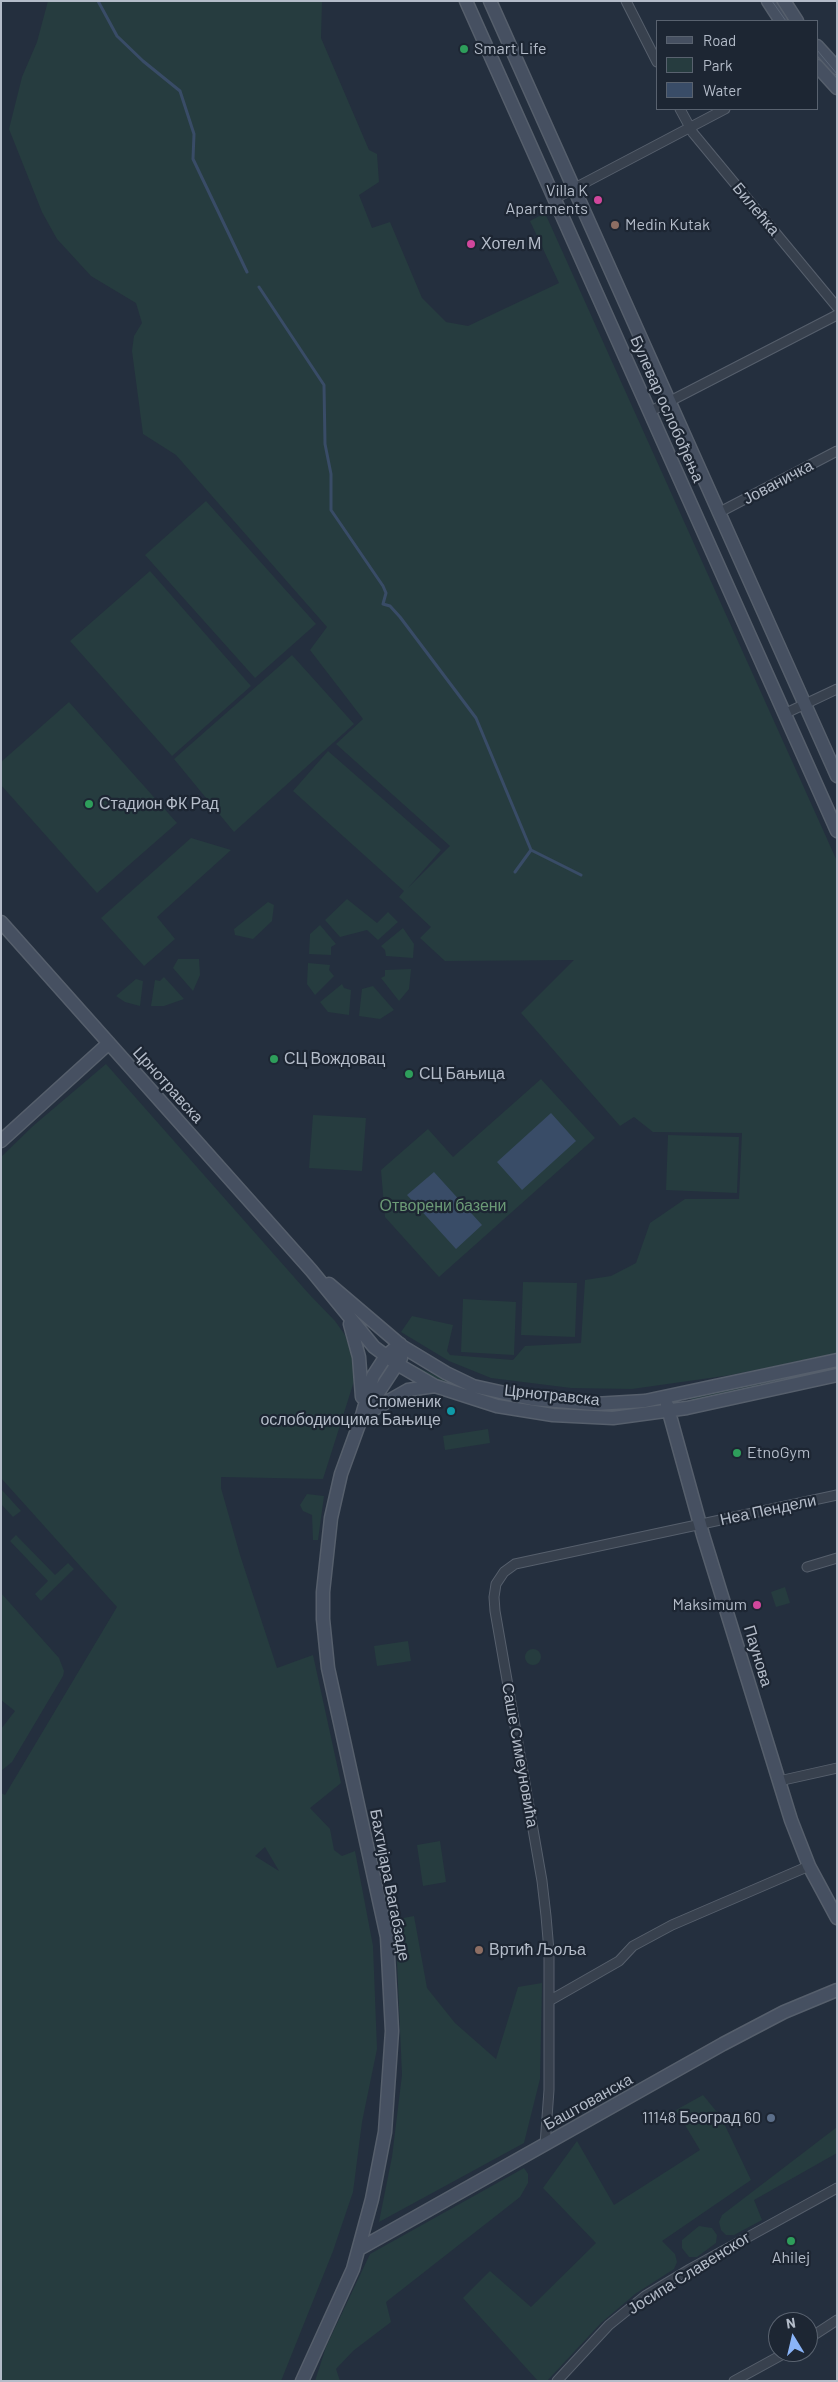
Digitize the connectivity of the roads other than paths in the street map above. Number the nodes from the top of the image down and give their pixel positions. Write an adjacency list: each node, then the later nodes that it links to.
1 (466, 1): 17 (main road, Булевар ослобођења)
2 (490, 1): 16 (main road, Булевар ослобођења)
3 (626, 1): 9 (street)
4 (768, 1): 6 (main road)
5 (784, 1): 7 (main road)
6 (780, 20)
7 (796, 20)
8 (821, 58): 11 (main road)
9 (656, 60)
10 (818, 67): 12 (main road)
11 (837, 68)
12 (837, 88)
13 (680, 110): 15 (street, Билећка)
14 (723, 110): 15 (street)
15 (689, 128): 16 (street); 18 (street, Билећка)
16 (574, 190): 17 (street); 20 (main road, Булевар ослобођења)
17 (554, 199): 21 (main road, Булевар ослобођења)
18 (837, 307)
19 (837, 315): 20 (street)
20 (669, 402): 21 (street); 23 (main road, Булевар ослобођења)
21 (651, 411): 26 (main road, Булевар ослобођења)
22 (837, 451): 23 (street, Јованичка)
23 (720, 512): 25 (main road, Булевар ослобођења)
24 (837, 689): 25 (street)
25 (805, 704): 26 (street); 27 (main road, Булевар ослобођења)
26 (784, 714): 28 (main road, Булевар ослобођења)
27 (837, 776)
28 (837, 830)
29 (1, 922): 30 (main road, Црнотравска)
30 (109, 1043): 31 (main road); 32 (main road, Црнотравска)
31 (1, 1140)
32 (311, 1270): 33 (main road, Црнотравска); 34 (main road, Црнотравска)
33 (346, 1315): 35 (main road, Црнотравска); 42 (main road)
34 (403, 1347): 35 (main road, Бахтијара Вагабзаде); 37 (main road, Бахтијара Вагабзаде); 40 (main road, Црнотравска)
35 (386, 1356): 37 (main road, Црнотравска); 42 (main road, Бахтијара Вагабзаде)
36 (837, 1360): 40 (main road, Црнотравска)
37 (397, 1364): 39 (main road, Црнотравска); 42 (main road, Бахтијара Вагабзаде)
38 (837, 1374): 41 (main road, Црнотравска)
39 (435, 1386): 41 (main road, Црнотравска); 42 (main road)
40 (665, 1397): 41 (main road, Паунова)
41 (668, 1411): 44 (main road, Паунова)
42 (361, 1419): 55 (main road, Бахтијара Вагабзаде)
43 (837, 1496): 44 (street, Неа Пендели)
44 (700, 1524): 48 (main road, Паунова); 52 (street, Саше Симеуновића)
45 (837, 1558): 46 (street)
46 (808, 1567)
47 (837, 1768): 48 (street)
48 (779, 1781): 49 (main road, Паунова)
49 (809, 1866): 50 (main road, Паунова); 52 (street)
50 (837, 1918)
51 (837, 1990): 53 (main road, Баштованска)
52 (549, 2001): 53 (street, Саше Симеуновића)
53 (545, 2145): 55 (main road, Баштованска)
54 (837, 2188): 60 (street, Јосипа Славенског)
55 (359, 2249): 59 (main road, Бахтијара Вагабзаде)
56 (837, 2320): 57 (street)
57 (818, 2332)
58 (769, 2362): 61 (street)
59 (302, 2381)
60 (557, 2381)
61 (734, 2381)

